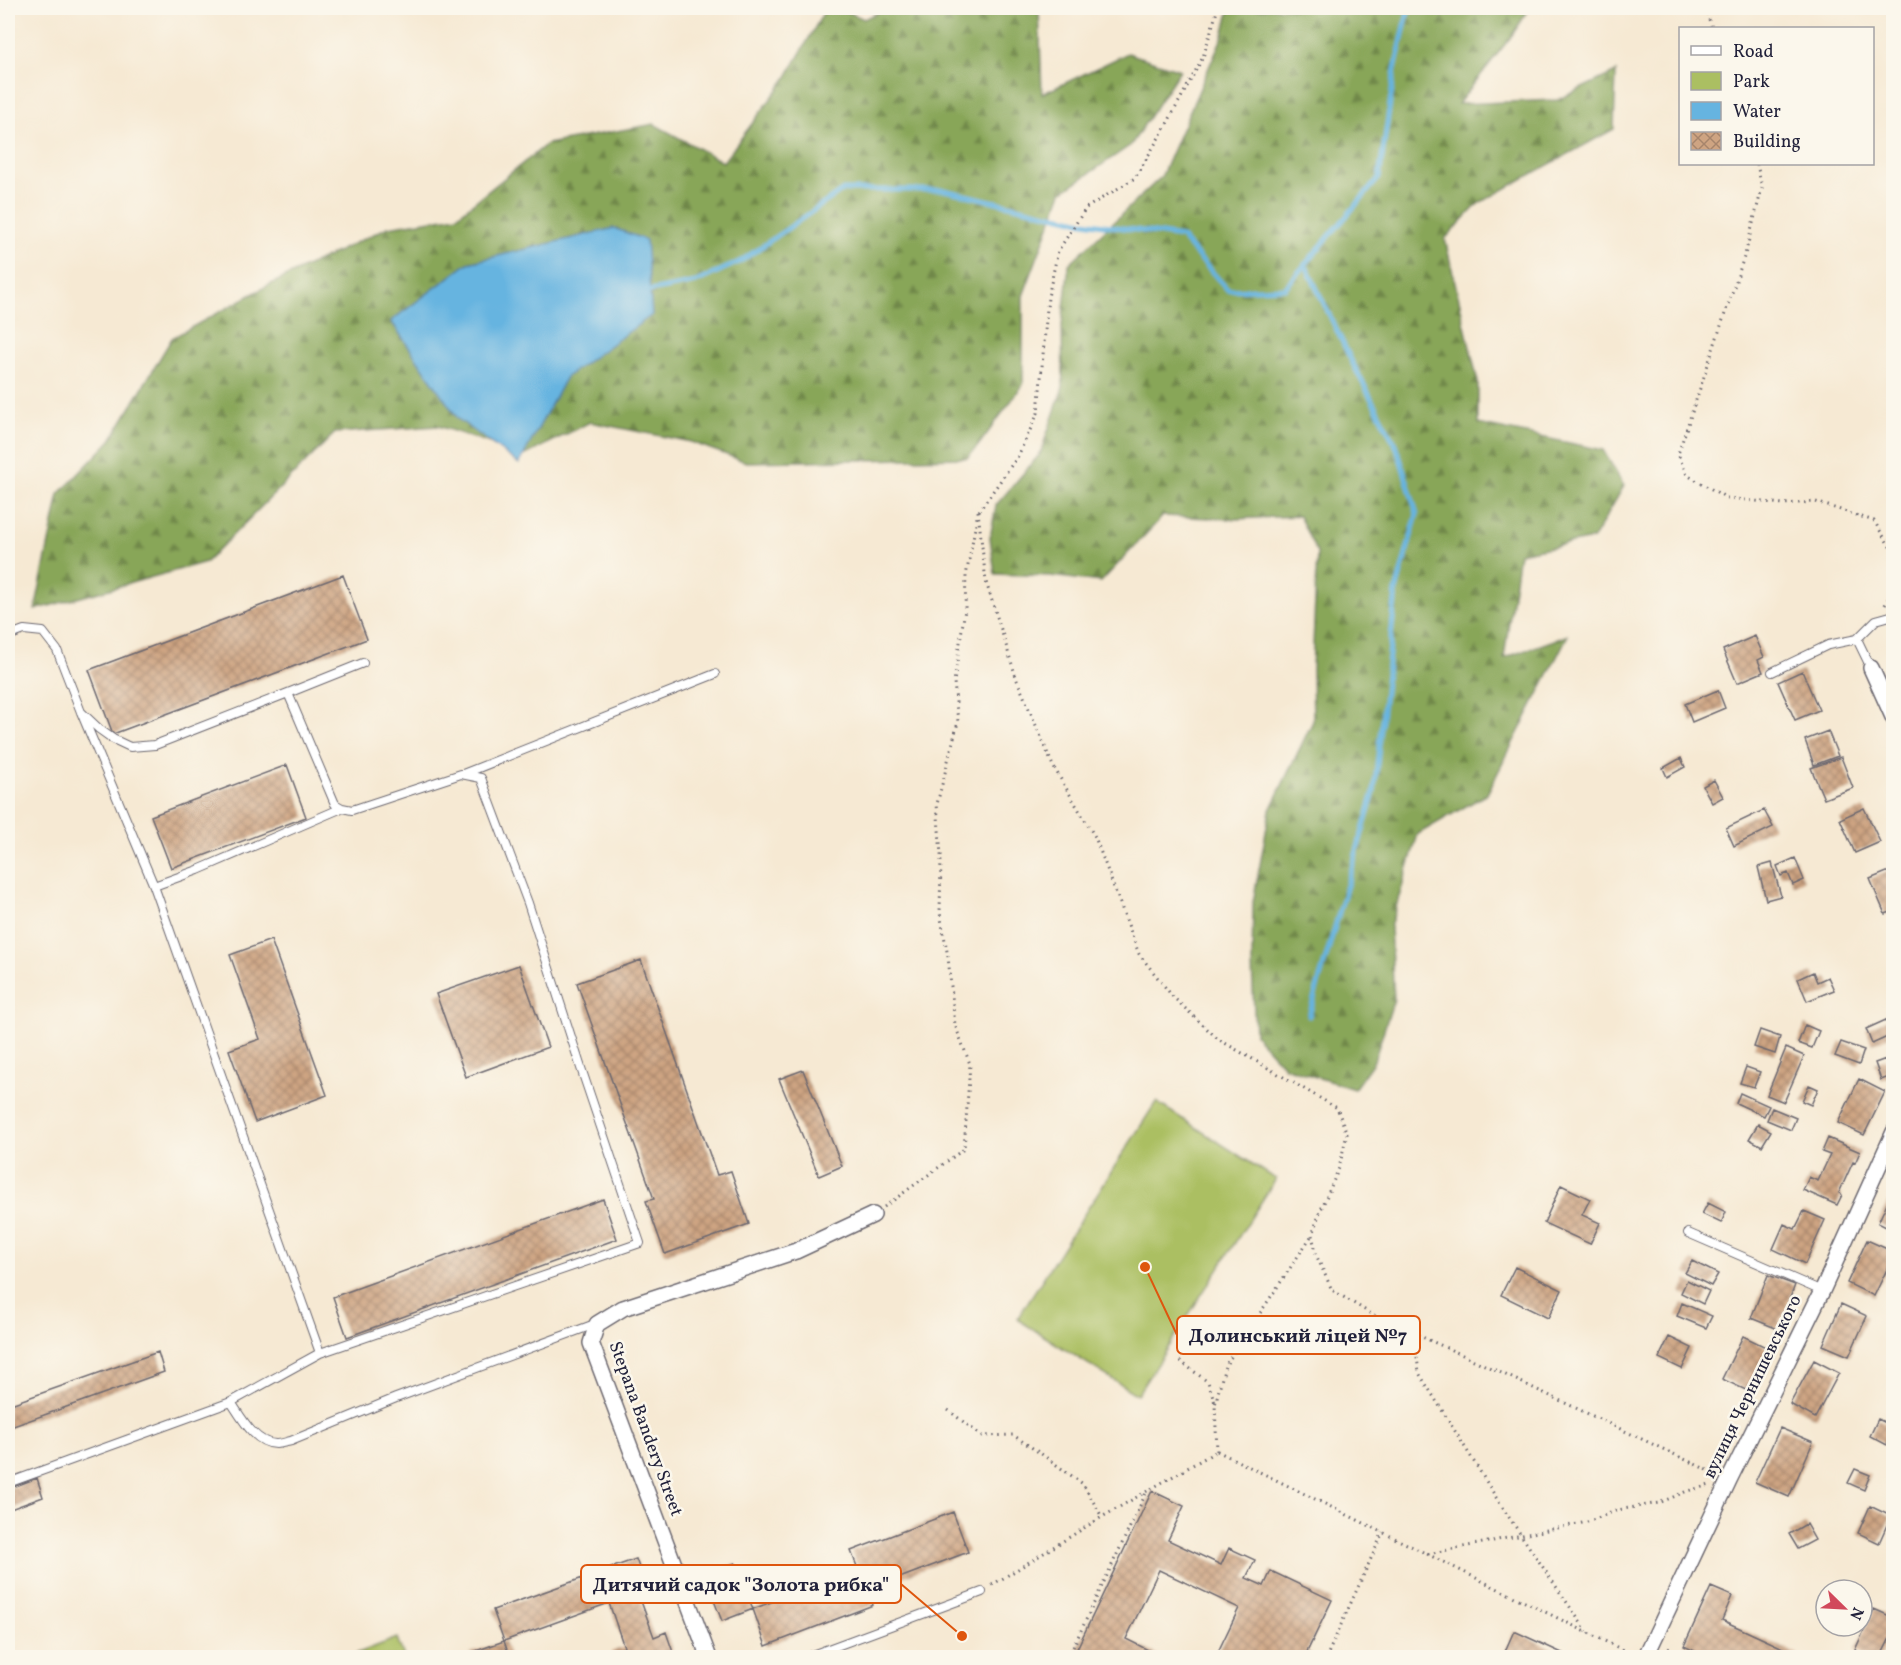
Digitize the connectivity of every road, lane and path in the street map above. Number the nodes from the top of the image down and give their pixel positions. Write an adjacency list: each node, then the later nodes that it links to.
1 (1218, 8): 5 (path)
2 (1705, 8): 3 (path)
3 (1712, 27)
4 (1757, 165): 6 (path)
5 (978, 511): 23 (path); 25 (path)
6 (1893, 553)
7 (1893, 578): 9 (path)
8 (1893, 615): 9 (lane)
9 (1876, 620): 11 (lane)
10 (8, 636): 17 (lane)
11 (1857, 639): 13 (lane); 14 (lane)
12 (363, 663): 16 (lane)
13 (1871, 668): 18 (street)
14 (1772, 672)
15 (715, 674): 19 (lane)
16 (288, 693): 17 (lane); 20 (lane)
17 (81, 712): 21 (lane)
18 (1893, 719)
19 (461, 774): 20 (lane); 29 (lane)
20 (342, 808): 21 (lane)
21 (154, 886): 29 (lane)
22 (1893, 1132): 26 (street, вулиця Чернишевського)
23 (873, 1215): 27 (street, Stepana Bandery Street)
24 (1689, 1233): 26 (lane)
25 (1312, 1235): 28 (path); 32 (path)
26 (1822, 1291): 35 (street, вулиця Чернишевського)
27 (597, 1324): 31 (lane); 45 (street, Stepana Bandery Street)
28 (1414, 1333): 35 (path); 40 (path)
29 (320, 1353): 31 (lane)
30 (1180, 1361): 32 (path)
31 (231, 1402): 36 (lane)
32 (1215, 1405): 34 (path)
33 (948, 1410): 38 (path)
34 (1217, 1451): 37 (path); 39 (path)
35 (1729, 1480): 40 (path); 50 (street, вулиця Чернишевського)
36 (8, 1484)
37 (1147, 1491): 38 (path); 47 (path)
38 (1102, 1517): 42 (path)
39 (1383, 1532): 41 (path); 48 (path)
40 (1521, 1536): 41 (path); 43 (path)
41 (1428, 1554): 43 (path)
42 (982, 1592): 46 (lane)
43 (1587, 1633): 49 (path)
44 (1666, 1646): 51 (path)
45 (708, 1657)
46 (804, 1658)
47 (1068, 1658)
48 (1326, 1658)
49 (1638, 1658)
50 (1645, 1658)
51 (1690, 1658)

